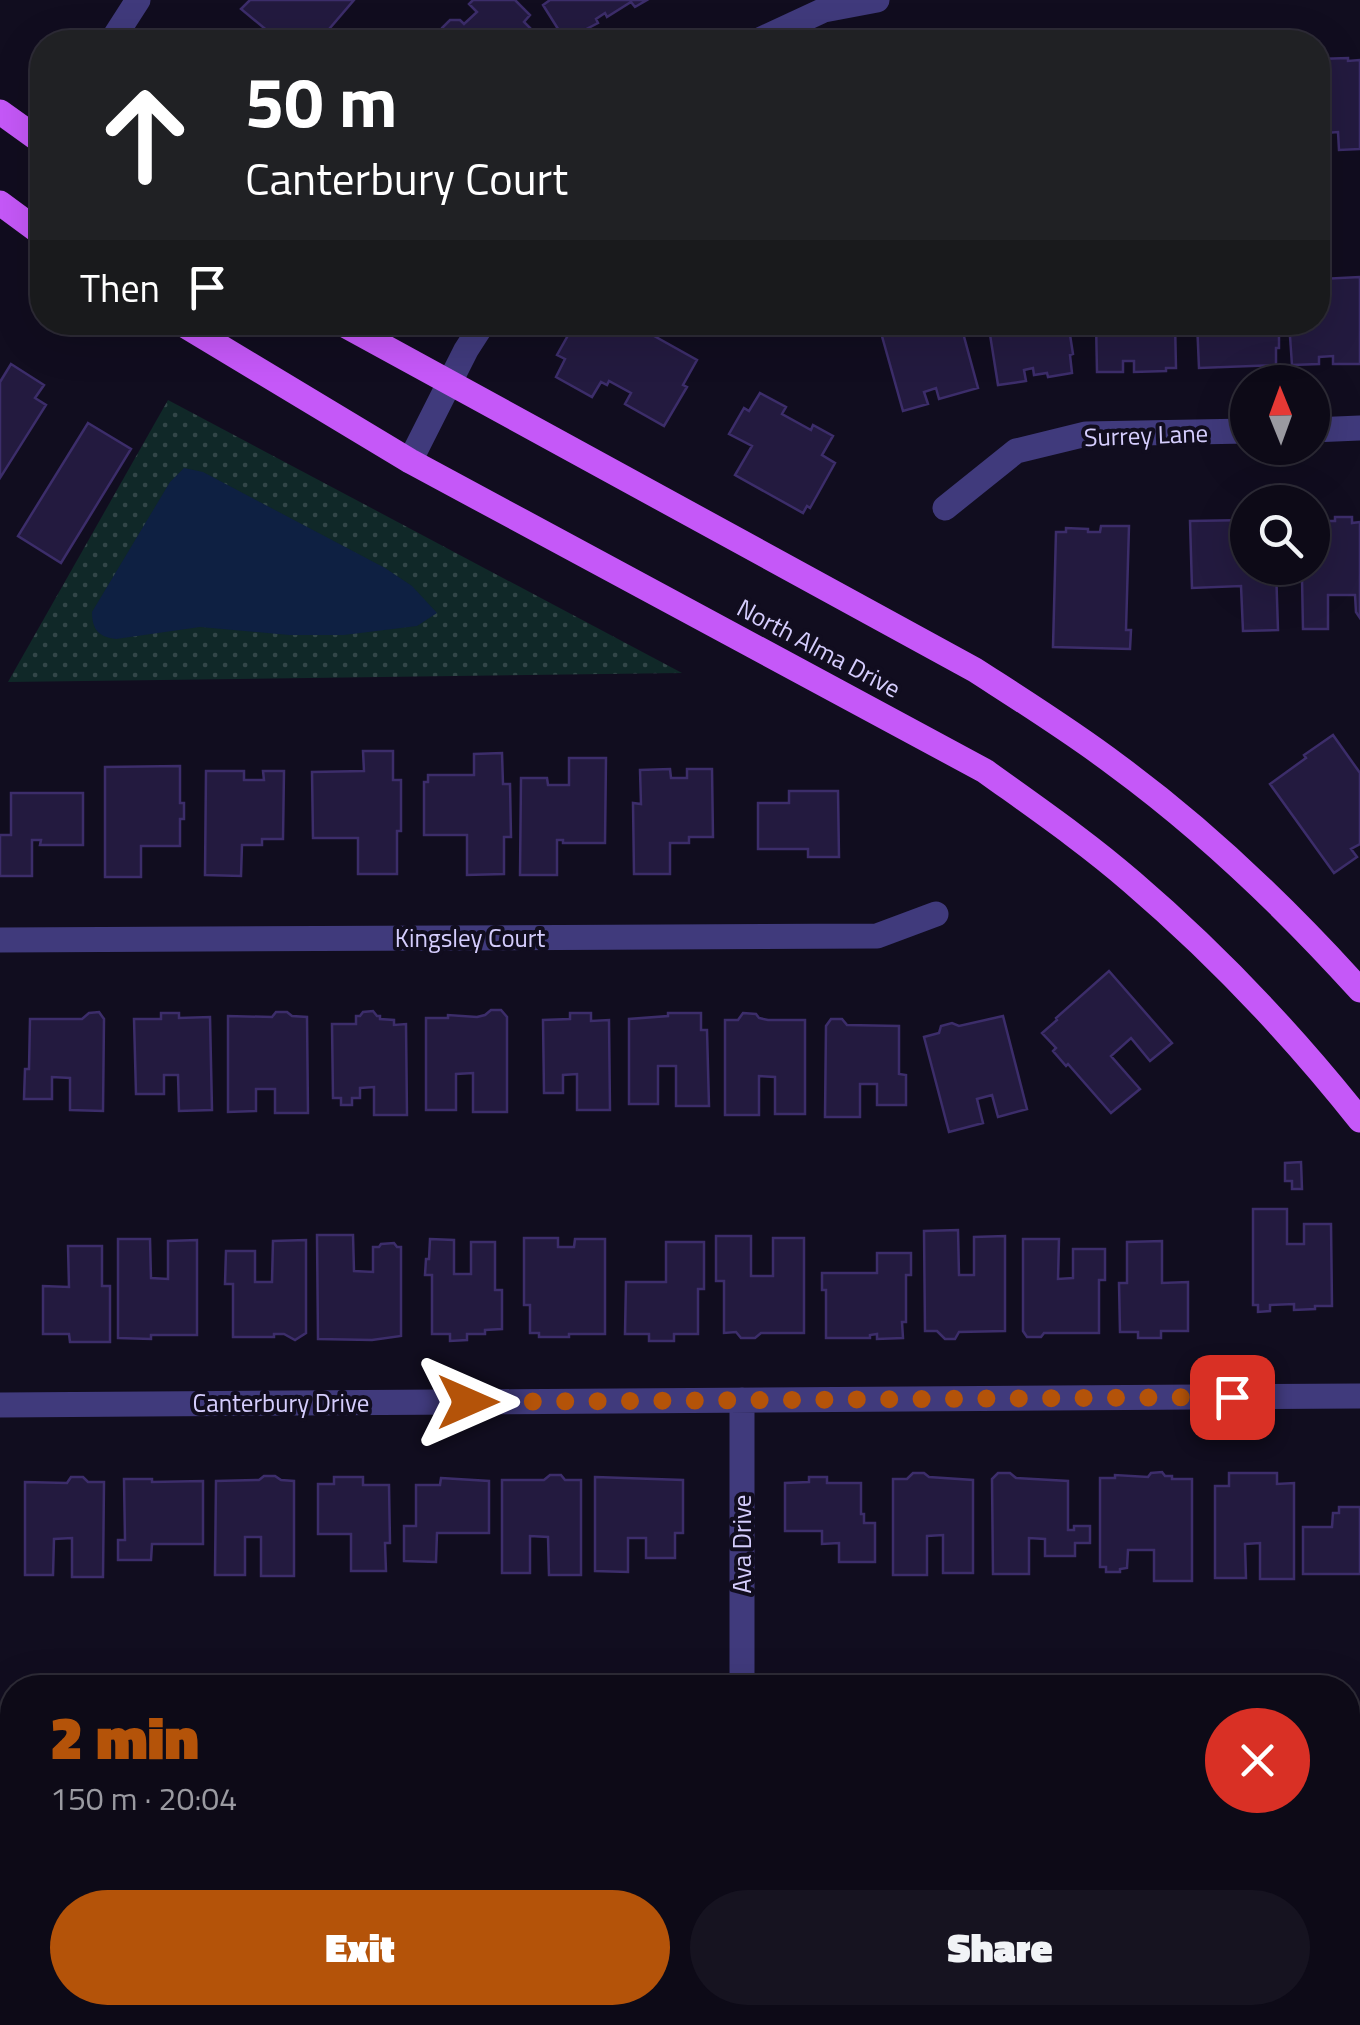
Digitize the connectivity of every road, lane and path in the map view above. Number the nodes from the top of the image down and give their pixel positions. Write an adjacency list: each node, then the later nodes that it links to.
1 (138, 0): 3 (street)
2 (877, 0): 4 (street)
3 (119, 30)
4 (781, 30)
5 (0, 112): 6 (main road)
6 (30, 133)
7 (0, 203): 8 (main road)
8 (30, 225)
9 (201, 335): 16 (main road, North Alma Drive)
10 (362, 335): 12 (main road)
11 (476, 335): 12 (street)
12 (449, 384): 16 (street); 20 (main road)
13 (1360, 428): 14 (street)
14 (1330, 429)
15 (1230, 431): 17 (street, Surrey Lane)
16 (410, 461): 21 (main road, North Alma Drive)
17 (945, 508)
18 (936, 914): 19 (street, Kingsley Court)
19 (0, 940)
20 (1360, 990)
21 (1360, 1120)
22 (1360, 1396): 23 (street, Canterbury Drive)
23 (742, 1400): 24 (street, Canterbury Drive); 25 (street, Ava Drive)
24 (0, 1405)
25 (742, 1675)

